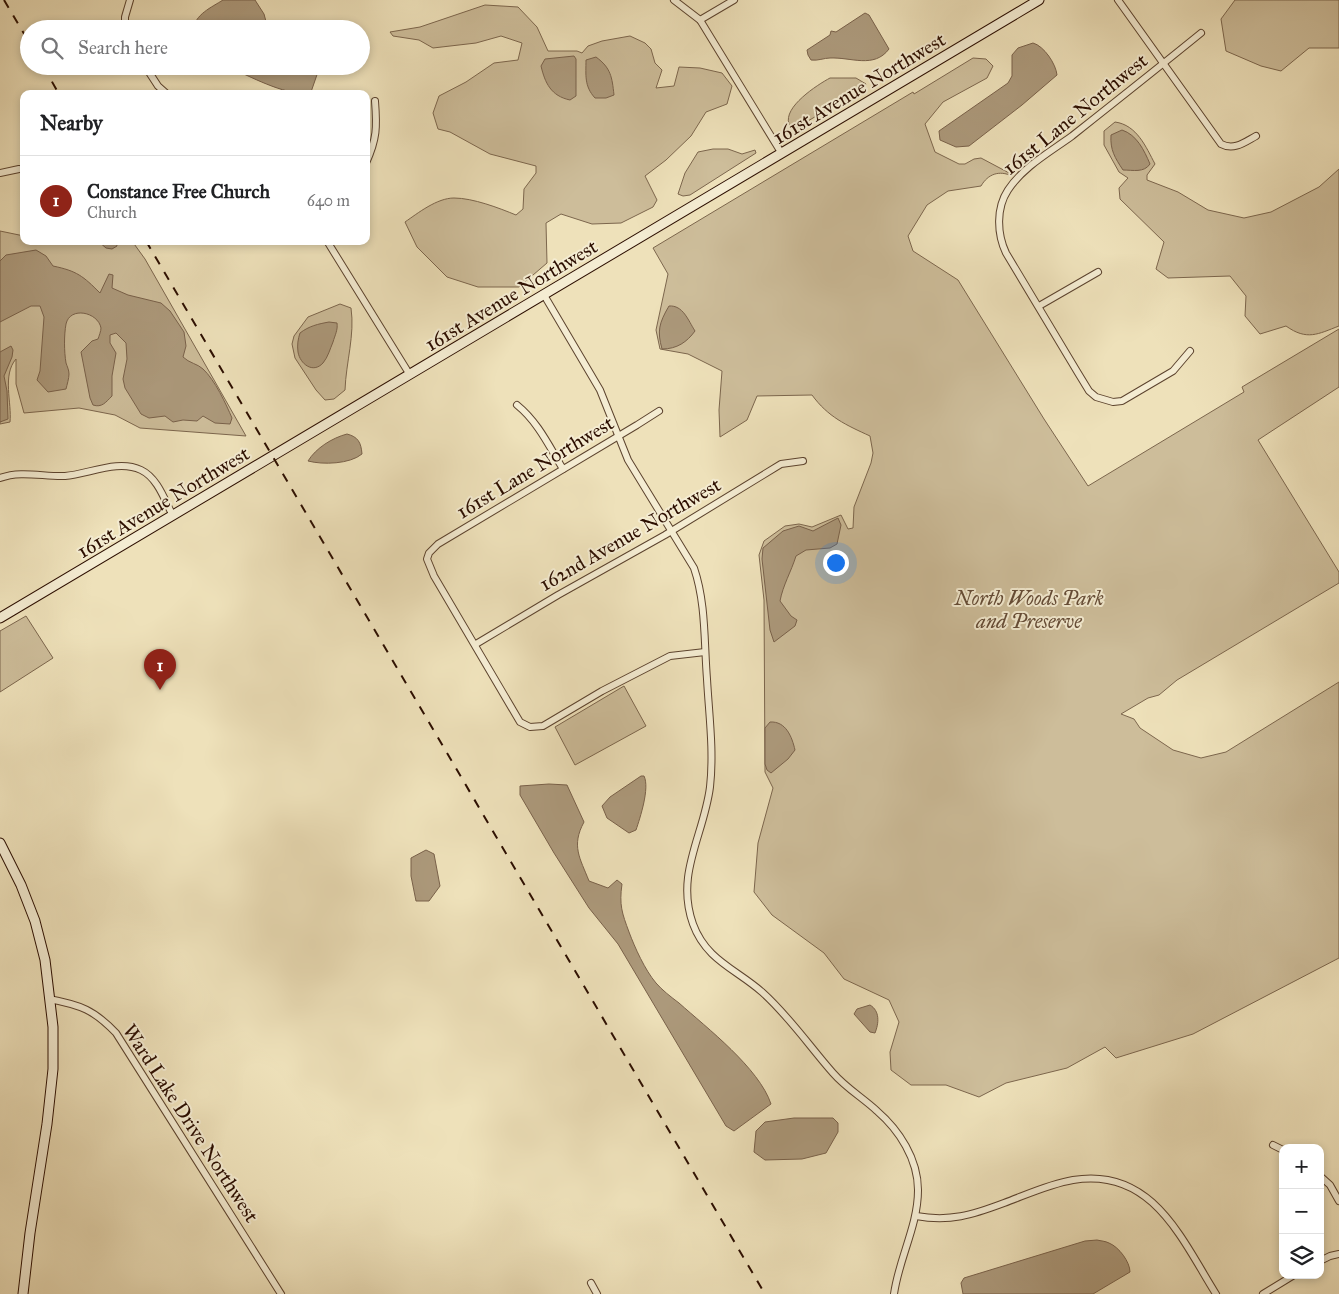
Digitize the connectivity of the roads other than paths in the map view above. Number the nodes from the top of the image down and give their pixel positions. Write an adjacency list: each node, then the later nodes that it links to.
1 (130, 0): 6 (street)
2 (674, 0): 7 (street)
3 (734, 0): 7 (street)
4 (1039, 0): 15 (main road, 161st Avenue Northwest)
5 (1118, 0): 9 (street)
6 (125, 20)
7 (700, 20): 15 (street)
8 (1201, 34): 9 (street, 161st Lane Northwest)
9 (1164, 64): 13 (street); 21 (street, 161st Lane Northwest)
10 (151, 75): 11 (street)
11 (162, 90)
12 (375, 101): 14 (street)
13 (1256, 136)
14 (370, 154)
15 (782, 154): 20 (main road, 161st Avenue Northwest)
16 (19, 169): 17 (street)
17 (0, 173)
18 (329, 245): 23 (street)
19 (1098, 272): 21 (street)
20 (544, 296): 23 (main road, 161st Avenue Northwest); 26 (street)
21 (1038, 306): 22 (street, 161st Lane Northwest)
22 (1190, 351)
23 (410, 374): 30 (main road, 161st Avenue Northwest)
24 (517, 405): 28 (street)
25 (659, 411): 26 (street, 161st Lane Northwest)
26 (618, 436): 28 (street, 161st Lane Northwest); 31 (street)
27 (803, 461): 31 (street, 162nd Avenue Northwest)
28 (563, 469): 33 (street, 161st Lane Northwest)
29 (0, 478): 30 (street)
30 (173, 516): 32 (main road, 161st Avenue Northwest)
31 (672, 531): 33 (street, 162nd Avenue Northwest); 34 (street)
32 (0, 618)
33 (476, 644): 34 (street)
34 (705, 652): 41 (street)
35 (0, 843): 36 (main road)
36 (50, 998): 46 (main road); 47 (street, Ward Lake Drive Northwest)
37 (1273, 1145): 38 (street)
38 (1279, 1148)
39 (1324, 1180): 40 (street)
40 (1339, 1201)
41 (916, 1216): 49 (street); 50 (street)
42 (1339, 1254): 43 (street)
43 (1324, 1259)
44 (1287, 1279): 51 (street)
45 (590, 1283): 48 (street)
46 (23, 1294)
47 (281, 1294)
48 (597, 1294)
49 (894, 1294)
50 (1216, 1294)
51 (1263, 1294)

